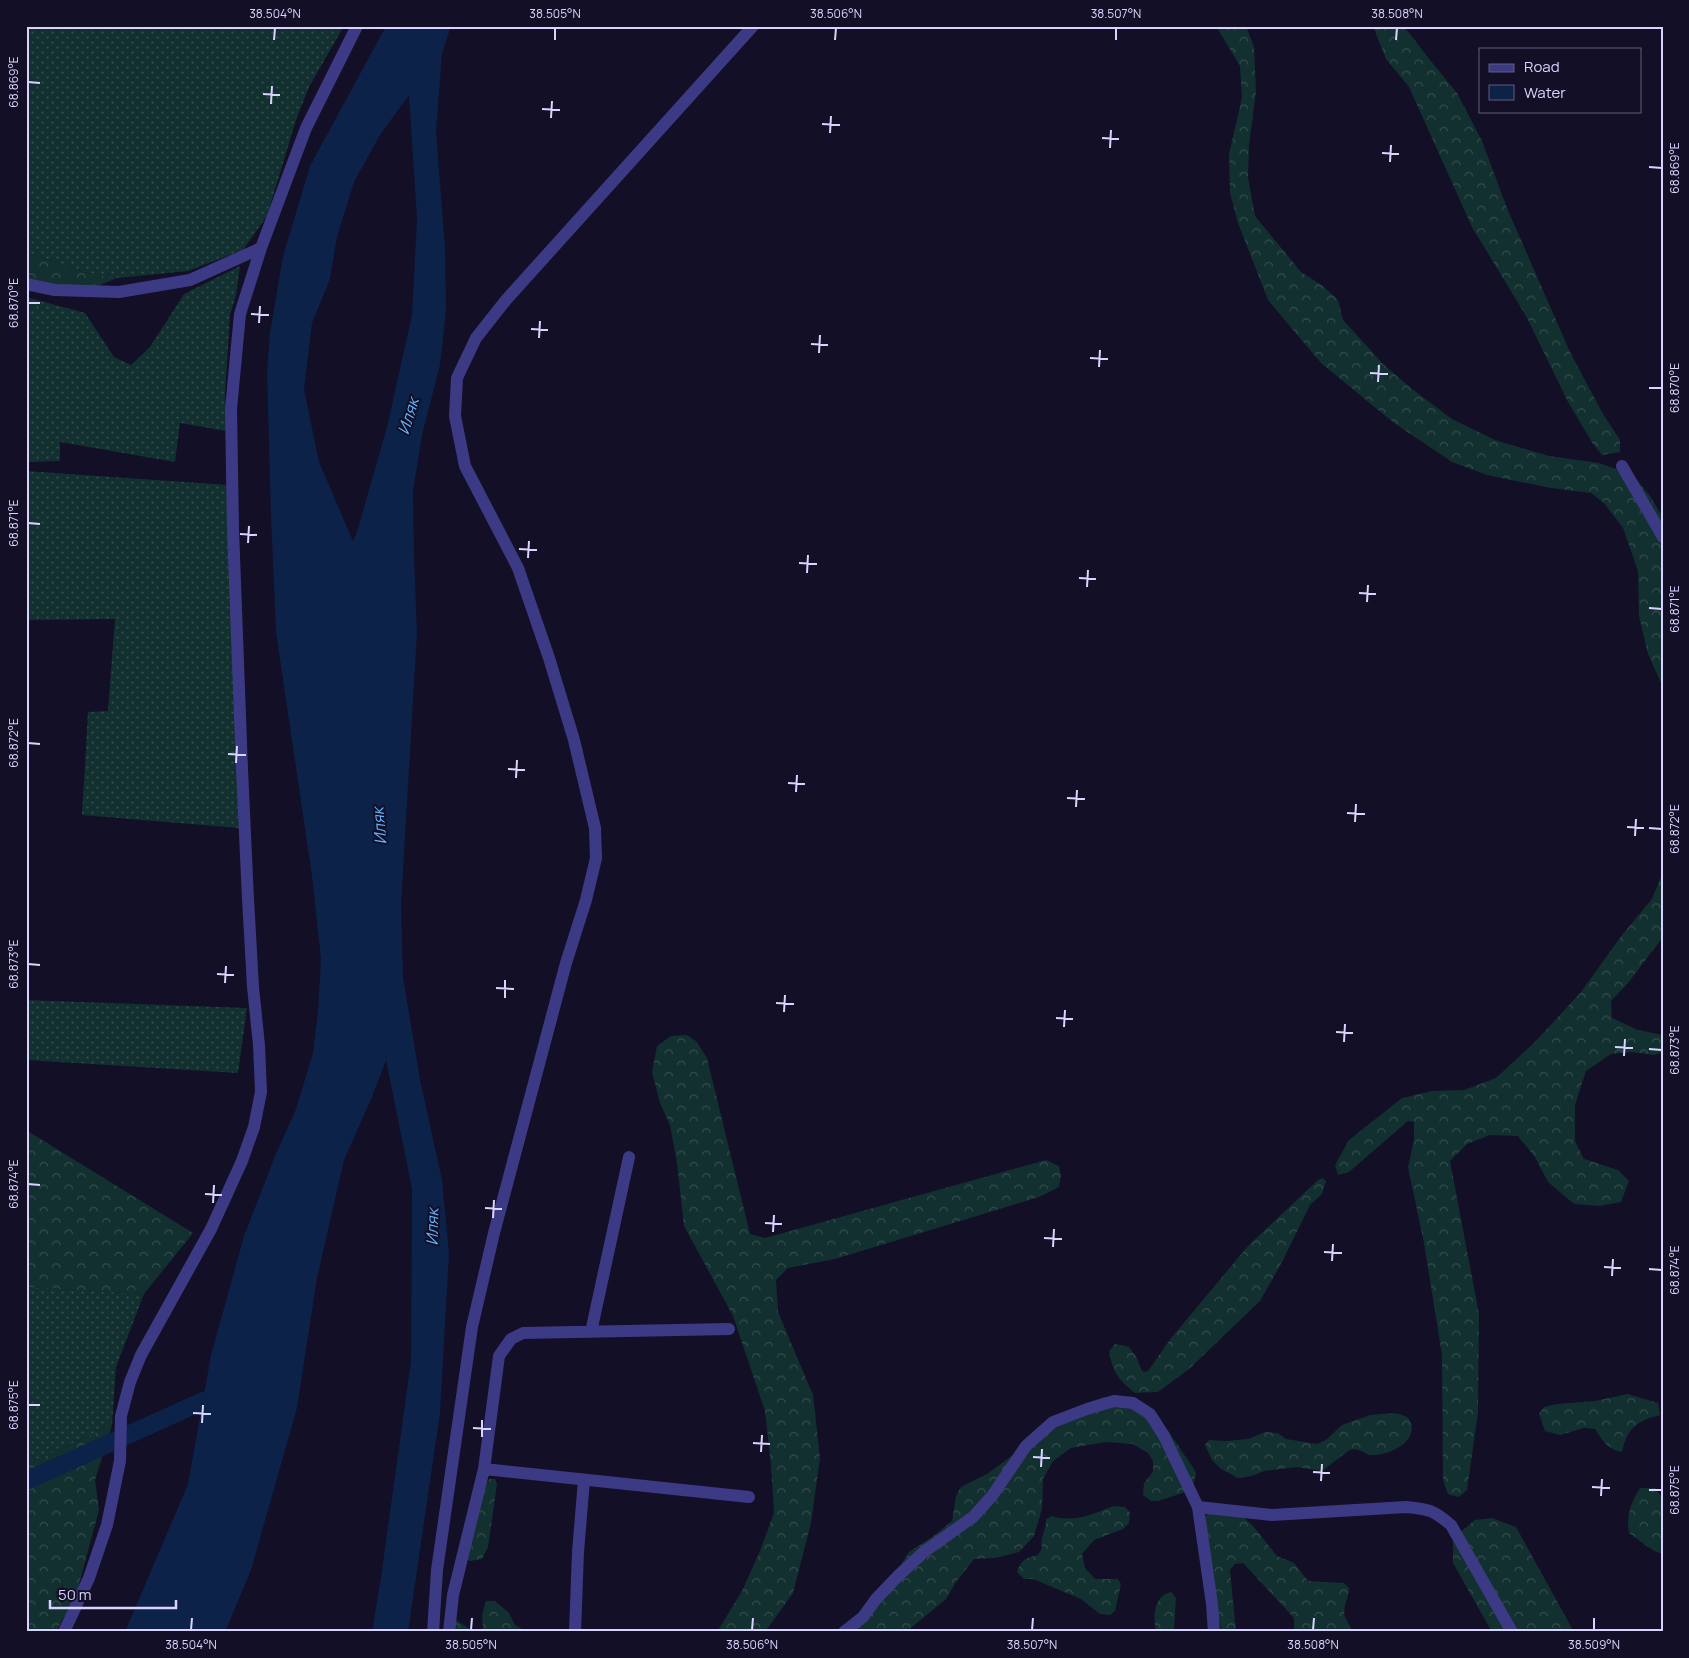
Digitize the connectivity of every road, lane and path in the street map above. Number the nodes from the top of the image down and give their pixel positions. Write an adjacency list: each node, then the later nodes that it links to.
1 (357, 26): 3 (street)
2 (753, 26): 15 (street)
3 (261, 248): 4 (street); 14 (street)
4 (26, 284)
5 (1622, 466): 6 (street)
6 (1663, 537)
7 (630, 1157): 9 (street)
8 (729, 1329): 9 (street)
9 (591, 1332): 10 (street)
10 (484, 1469): 11 (street); 16 (street)
11 (584, 1480): 12 (street); 17 (street)
12 (749, 1497)
13 (1198, 1507): 18 (street); 19 (street); 20 (street)
14 (64, 1632)
15 (433, 1632)
16 (449, 1632)
17 (575, 1632)
18 (844, 1632)
19 (1214, 1632)
20 (1512, 1632)

